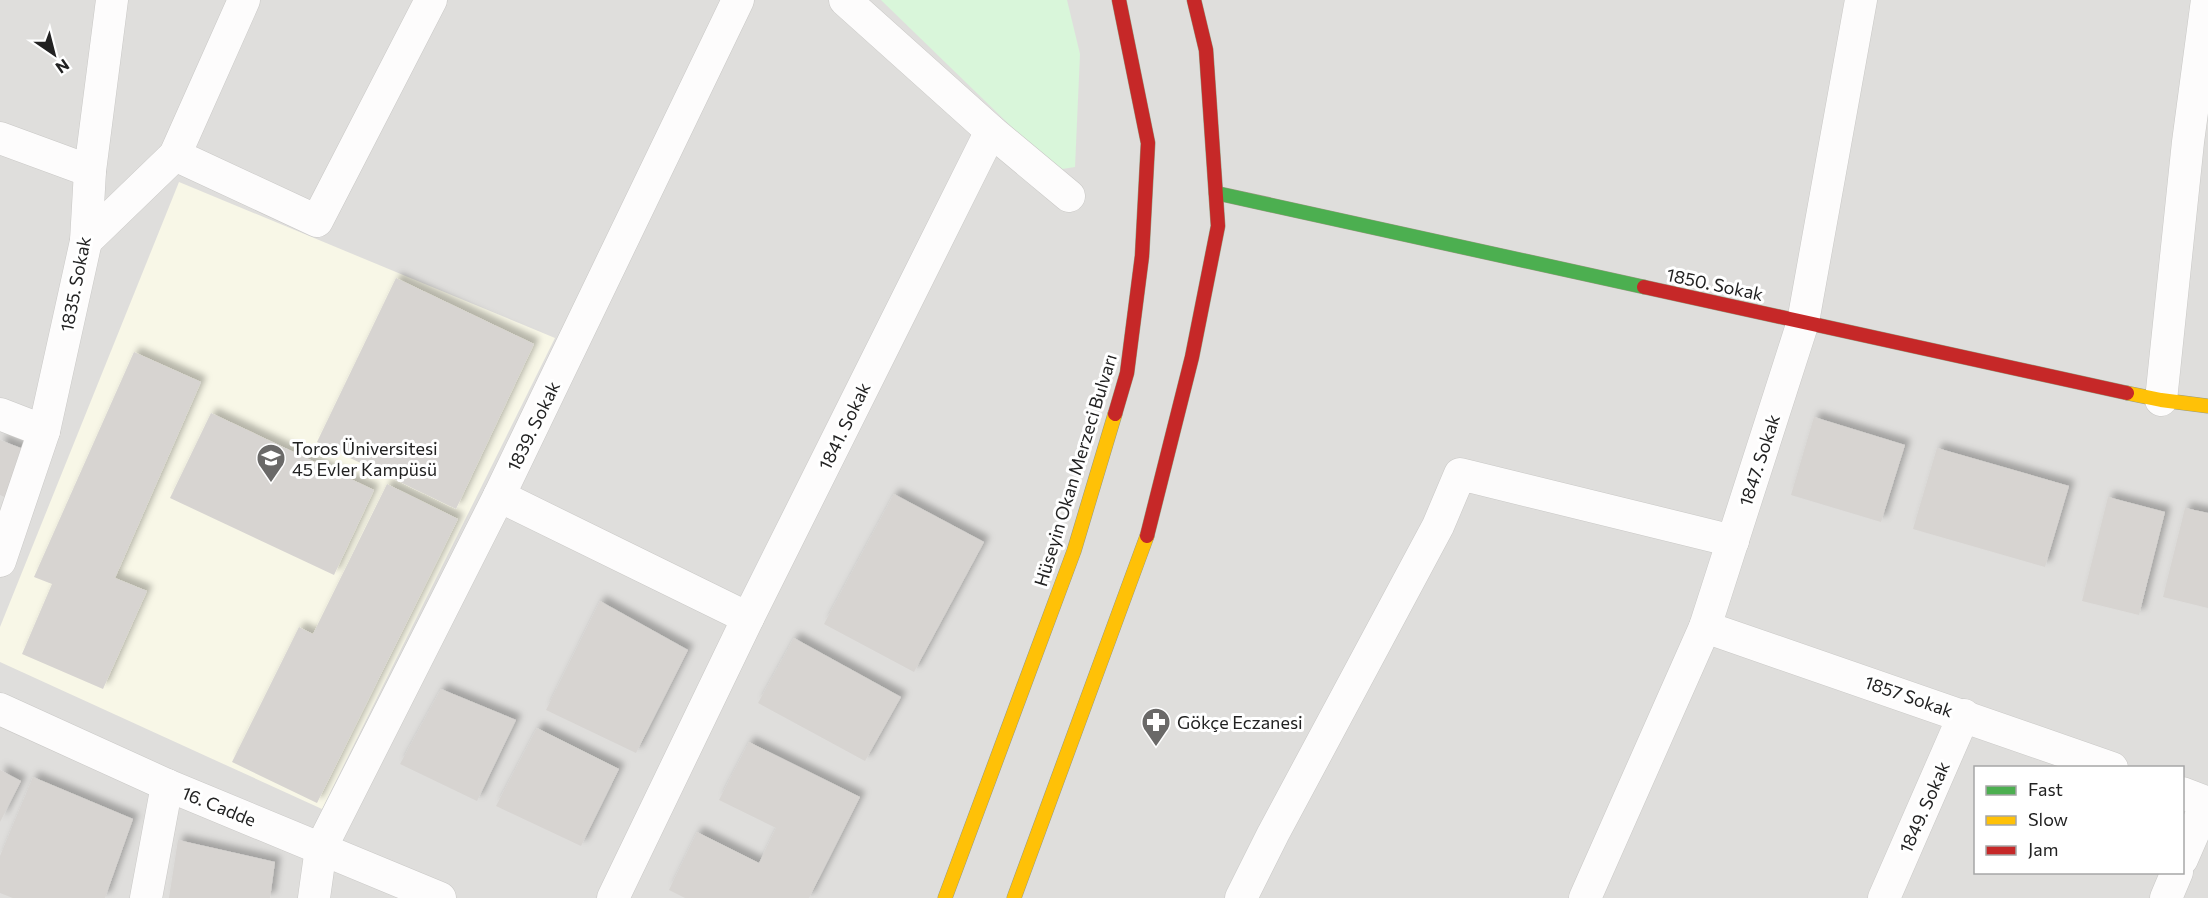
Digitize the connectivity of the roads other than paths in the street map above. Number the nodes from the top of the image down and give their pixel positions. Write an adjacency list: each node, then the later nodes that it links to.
1 (112, 0): 13 (street, 1835. Sokak)
2 (244, 0): 12 (street)
3 (431, 0): 12 (street)
4 (738, 0): 22 (street, 1839. Sokak)
5 (845, 0): 10 (street)
6 (1119, 0): 39 (main road, Hüseyin Okan Merzeci Bulvarı)
7 (1194, 0): 14 (main road)
8 (1861, 0): 17 (street, 1847. Sokak)
9 (2207, 0): 18 (street)
10 (991, 131): 15 (street); 25 (street, 1841. Sokak)
11 (0, 138): 13 (street)
12 (175, 155): 16 (street)
13 (90, 171): 16 (street, 1835. Sokak)
14 (1216, 193): 17 (main road, 1850. Sokak); 40 (main road)
15 (1069, 196)
16 (86, 242): 21 (street, 1835. Sokak)
17 (1803, 322): 18 (main road, 1850. Sokak); 23 (street, 1847. Sokak)
18 (2161, 400): 19 (main road, 1850. Sokak)
19 (2208, 406)
20 (0, 414): 21 (street)
21 (44, 431): 24 (street, 1835. Sokak)
22 (499, 496): 25 (street); 32 (street, 1839. Sokak)
23 (1733, 541): 26 (street, 1847. Sokak); 41 (street)
24 (0, 561)
25 (748, 618): 38 (street, 1841. Sokak)
26 (1705, 627): 28 (street, 1857 Sokak); 42 (street, 1847. Sokak)
27 (0, 709): 30 (street, 16. Cadde)
28 (1964, 715): 29 (street, 1857 Sokak); 43 (street, 1849. Sokak)
29 (2106, 766)
30 (167, 785): 32 (street, 16. Cadde); 35 (street)
31 (2199, 799): 33 (street)
32 (321, 848): 36 (street, 1839. Sokak); 37 (street, 16. Cadde)
33 (2184, 852)
34 (2177, 874): 44 (street)
35 (146, 898)
36 (314, 898)
37 (440, 898)
38 (613, 898)
39 (945, 898)
40 (1014, 898)
41 (1241, 898)
42 (1585, 898)
43 (1884, 898)
44 (2166, 898)

